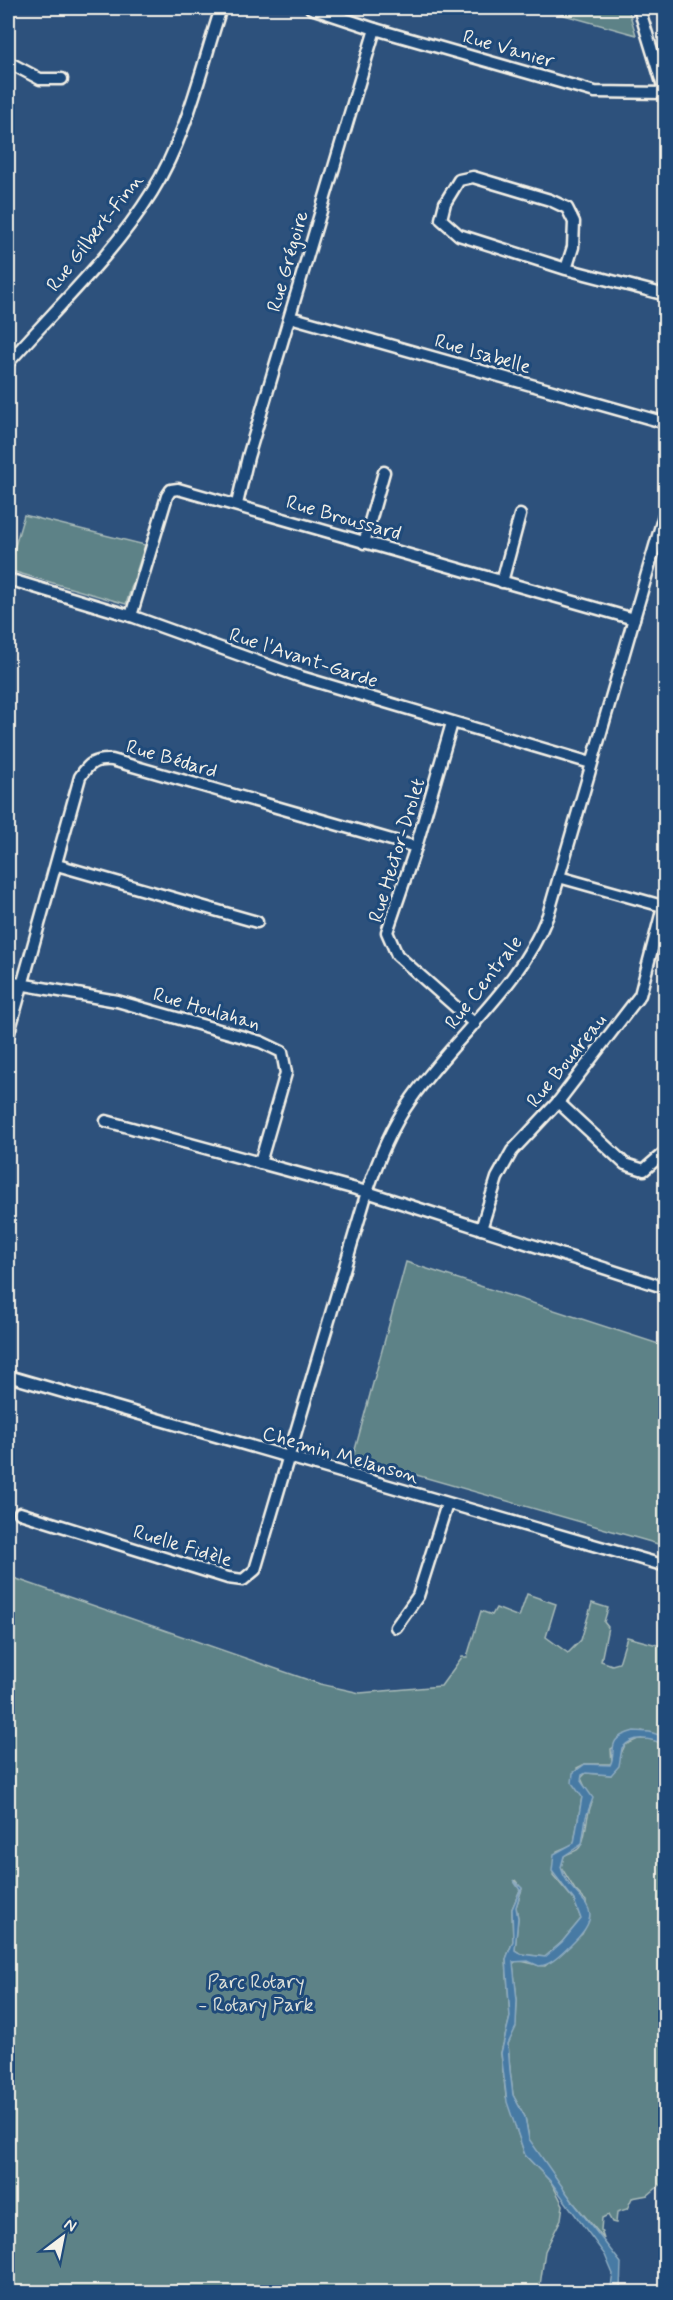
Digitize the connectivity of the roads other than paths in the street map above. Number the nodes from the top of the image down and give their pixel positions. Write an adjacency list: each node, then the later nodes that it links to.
1 (221, 8): 11 (street, Rue Gilbert-Finn)
2 (311, 8): 4 (street, Rue Vanier)
3 (639, 8): 7 (street)
4 (375, 29): 7 (street, Rue Vanier); 10 (street, Rue Grégoire)
5 (8, 62): 6 (street)
6 (62, 79)
7 (665, 95)
8 (566, 269): 8 (street); 9 (street)
9 (666, 295)
10 (290, 317): 12 (street, Rue Isabelle); 14 (street, Rue Grégoire)
11 (8, 360)
12 (666, 423)
13 (384, 471): 17 (street)
14 (237, 504): 17 (street, Rue Broussard); 20 (street, Rue Broussard)
15 (666, 508): 21 (street, Rue Centrale)
16 (520, 515): 19 (street)
17 (364, 543): 19 (street, Rue Broussard)
18 (8, 579): 20 (street, Rue l'Avant-Garde)
19 (502, 582): 21 (street, Rue Broussard)
20 (131, 616): 22 (street, Rue l'Avant-Garde)
21 (634, 619): 23 (street, Rue Centrale)
22 (452, 723): 23 (street, Rue l'Avant-Garde); 24 (street, Rue Hector-Drolet)
23 (591, 763): 26 (street, Rue Centrale)
24 (416, 847): 25 (street, Rue Bédard); 31 (street, Rue Hector-Drolet)
25 (57, 865): 28 (street); 30 (street, Rue Bédard)
26 (559, 877): 27 (street); 31 (street, Rue Centrale)
27 (664, 907): 33 (street, Rue Boudreau)
28 (257, 922)
29 (8, 982): 30 (street, Rue Houlahan)
30 (22, 986): 32 (street, Rue Bédard); 36 (street, Rue Houlahan)
31 (475, 1024): 37 (street, Rue Centrale)
32 (8, 1036)
33 (558, 1102): 35 (street); 38 (street, Rue Boudreau)
34 (106, 1121): 36 (street)
35 (666, 1151)
36 (260, 1163): 37 (street)
37 (367, 1192): 38 (street); 41 (street, Rue Centrale)
38 (481, 1229): 39 (street)
39 (666, 1288)
40 (8, 1376): 41 (street, Chemin Melanson)
41 (290, 1458): 42 (street, Chemin Melanson); 43 (street, Ruelle Fidèle)
42 (447, 1504): 44 (street, Chemin Melanson); 45 (street)
43 (20, 1513)
44 (666, 1566)
45 (396, 1627)

